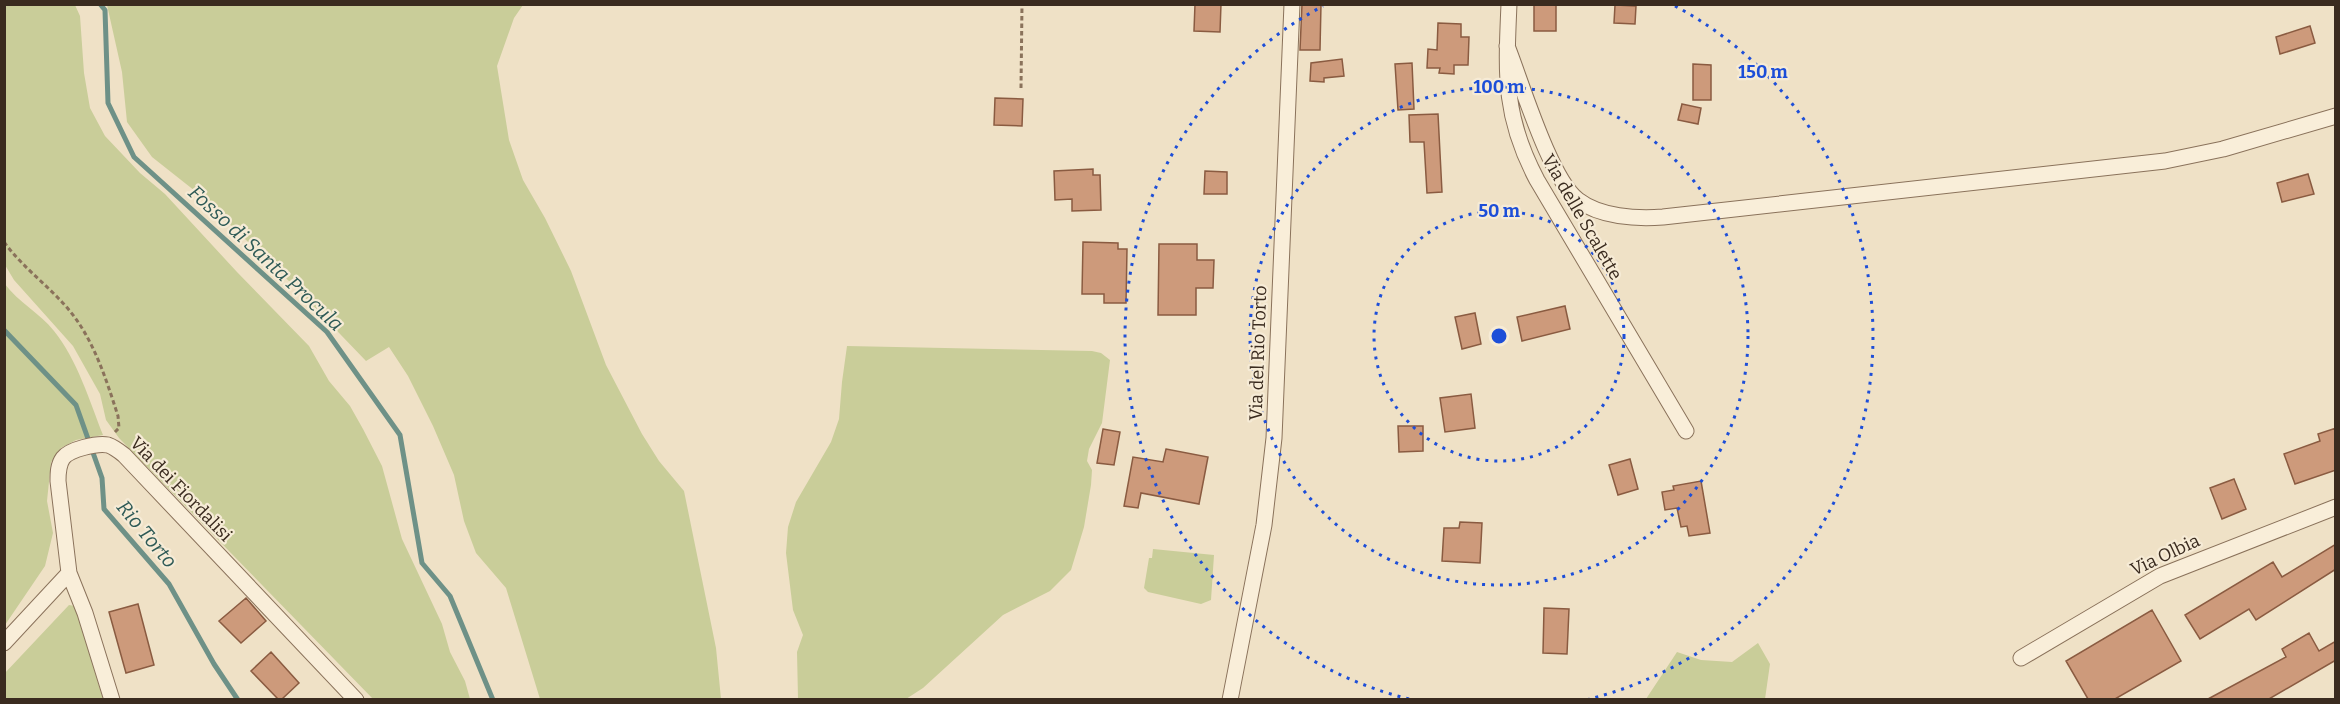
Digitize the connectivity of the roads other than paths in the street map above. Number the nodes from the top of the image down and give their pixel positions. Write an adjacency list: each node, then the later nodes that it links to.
1 (1292, 4): 12 (street, Via del Rio Torto)
2 (1509, 4): 3 (street, Via delle Scalette)
3 (1507, 46): 4 (street); 5 (street, Via delle Scalette)
4 (2336, 116)
5 (1686, 431)
6 (2336, 507): 9 (street, Via Olbia)
7 (69, 573): 8 (street); 10 (street, Via dei Fiordalisi); 11 (street, Via dei Fiordalisi)
8 (4, 643)
9 (2021, 658)
10 (112, 699)
11 (356, 699)
12 (1230, 699)

